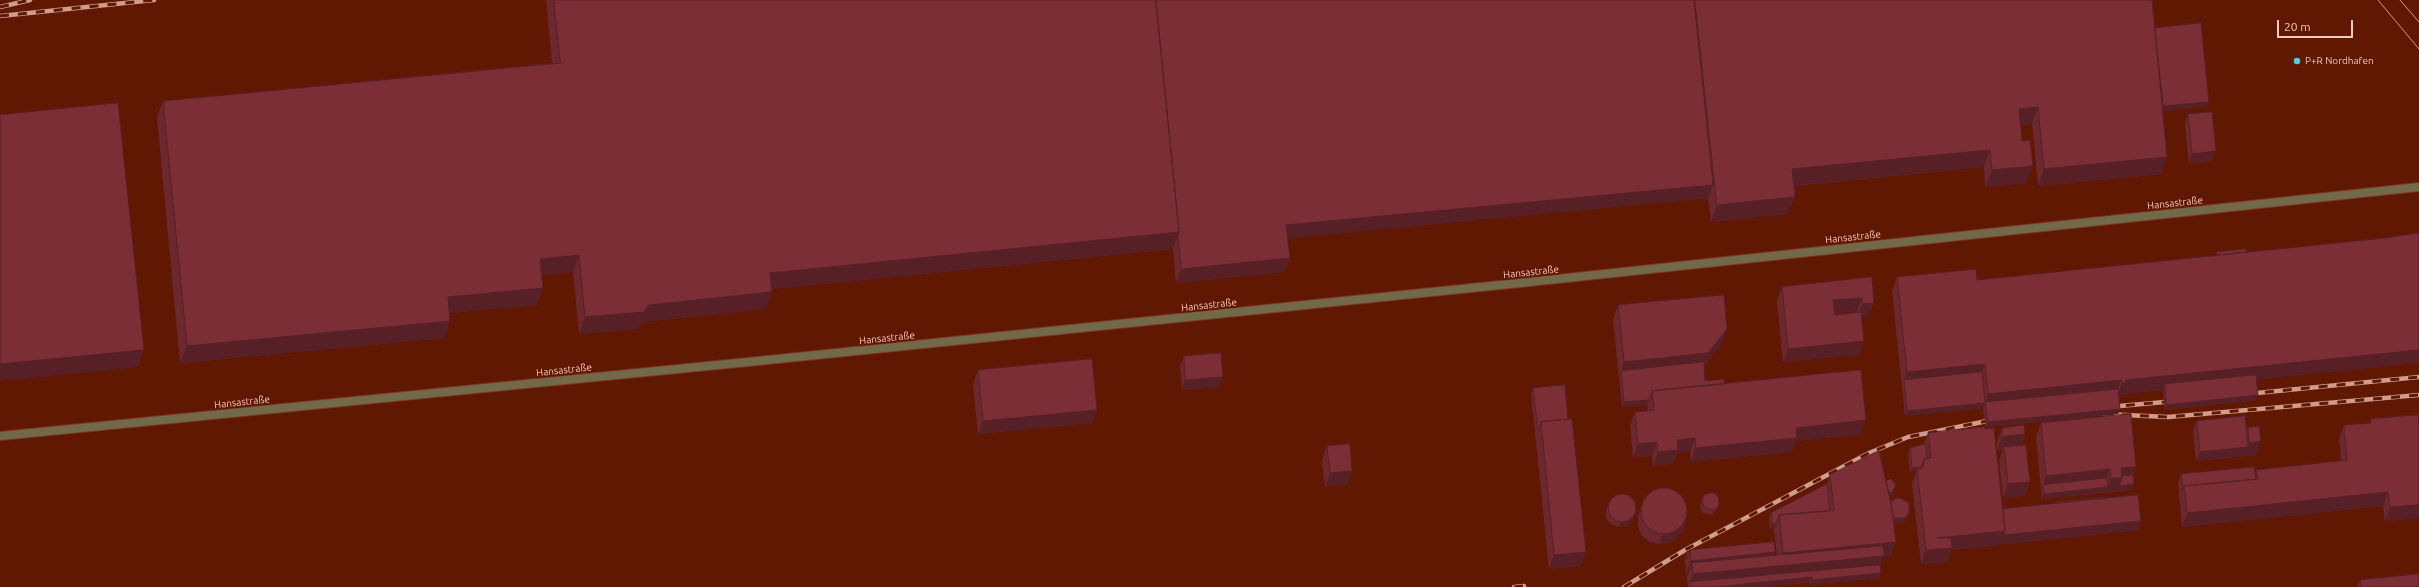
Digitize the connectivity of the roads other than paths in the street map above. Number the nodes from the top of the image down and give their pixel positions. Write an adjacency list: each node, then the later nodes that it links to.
1 (2419, 187): 2 (street, Hansastraße)
2 (0, 436)

